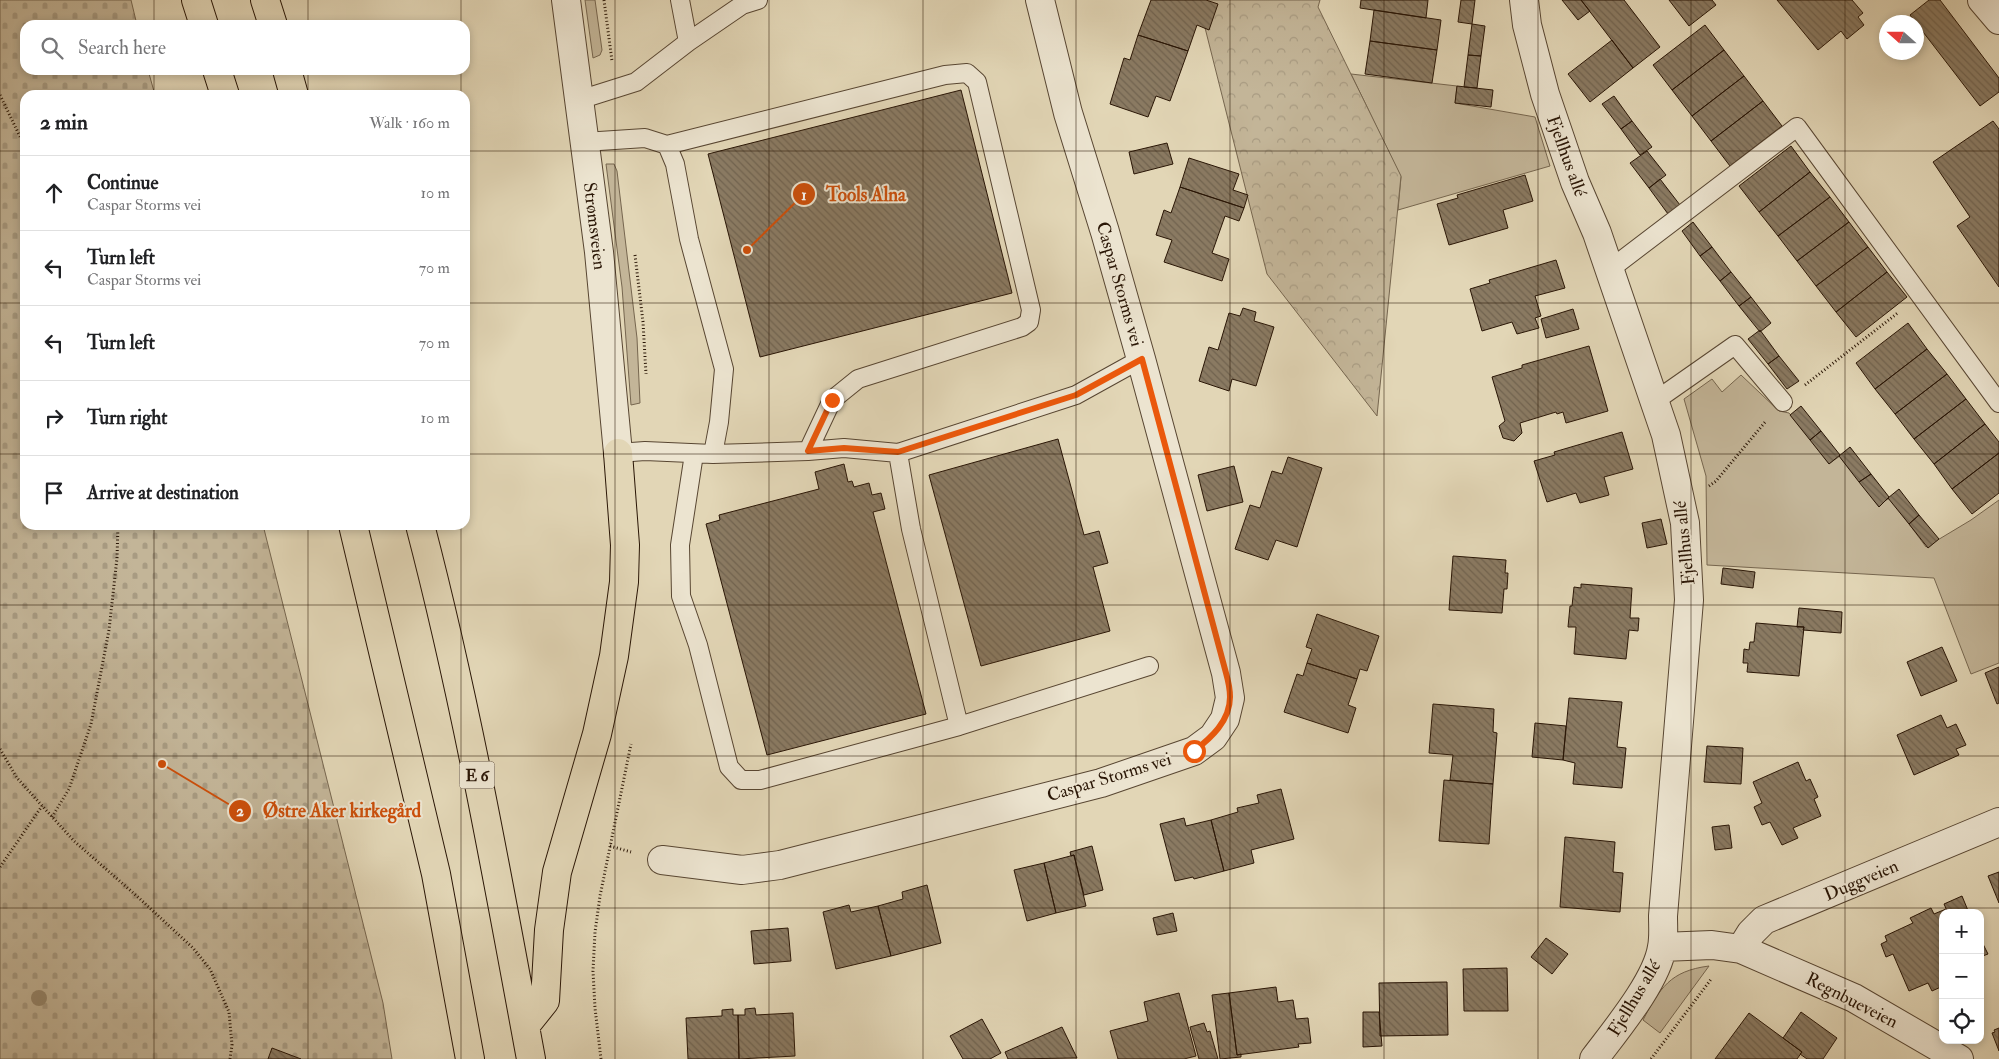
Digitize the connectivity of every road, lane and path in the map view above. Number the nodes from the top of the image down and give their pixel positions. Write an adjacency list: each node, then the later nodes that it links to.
1 (196, 0): 9 (highway)
2 (266, 0): 10 (highway)
3 (566, 0): 18 (street, Strømsveien)
4 (680, 0): 12 (lane)
5 (758, 0): 12 (lane)
6 (1040, 0): 23 (street, Caspar Storms vei)
7 (1524, 0): 22 (street, Fjellhus allé)
8 (1982, 0): 11 (street)
9 (202, 20)
10 (272, 20)
11 (1999, 20)
12 (688, 42): 18 (lane)
13 (218, 75): 15 (highway)
14 (288, 75): 16 (highway)
15 (223, 90)
16 (293, 90)
17 (0, 96): 19 (path)
18 (579, 100): 20 (street, Strømsveien)
19 (20, 137)
20 (584, 142): 21 (lane); 29 (street, Strømsveien)
21 (667, 145): 27 (lane); 31 (lane)
22 (1609, 270): 24 (street, Fjellhus allé); 26 (lane)
23 (1142, 359): 28 (lane); 41 (street, Caspar Storms vei)
24 (1655, 401): 25 (lane); 43 (street, Fjellhus allé)
25 (1783, 402)
26 (1999, 403)
27 (808, 451): 28 (lane); 31 (lane)
28 (898, 452): 36 (lane)
29 (618, 453): 30 (lane); 46 (highway)
30 (694, 454): 31 (lane); 36 (lane)
31 (713, 454)
32 (118, 530): 39 (path)
33 (354, 530): 48 (highway)
34 (421, 530): 46 (highway, E 6)
35 (1149, 666): 36 (lane)
36 (959, 726)
37 (0, 748): 38 (path)
38 (42, 806): 39 (path); 42 (path)
39 (52, 817): 47 (path)
40 (1999, 822): 44 (street, Duggveien)
41 (662, 860)
42 (0, 867)
43 (1662, 947): 44 (street); 51 (street, Fjellhus allé)
44 (1737, 948): 52 (path); 53 (street, Regnbueveien)
45 (594, 1008): 50 (path)
46 (525, 1026): 49 (highway, E 6)
47 (230, 1059)
48 (470, 1059)
49 (531, 1059)
50 (601, 1059)
51 (1594, 1059)
52 (1651, 1059)
53 (1959, 1059)

